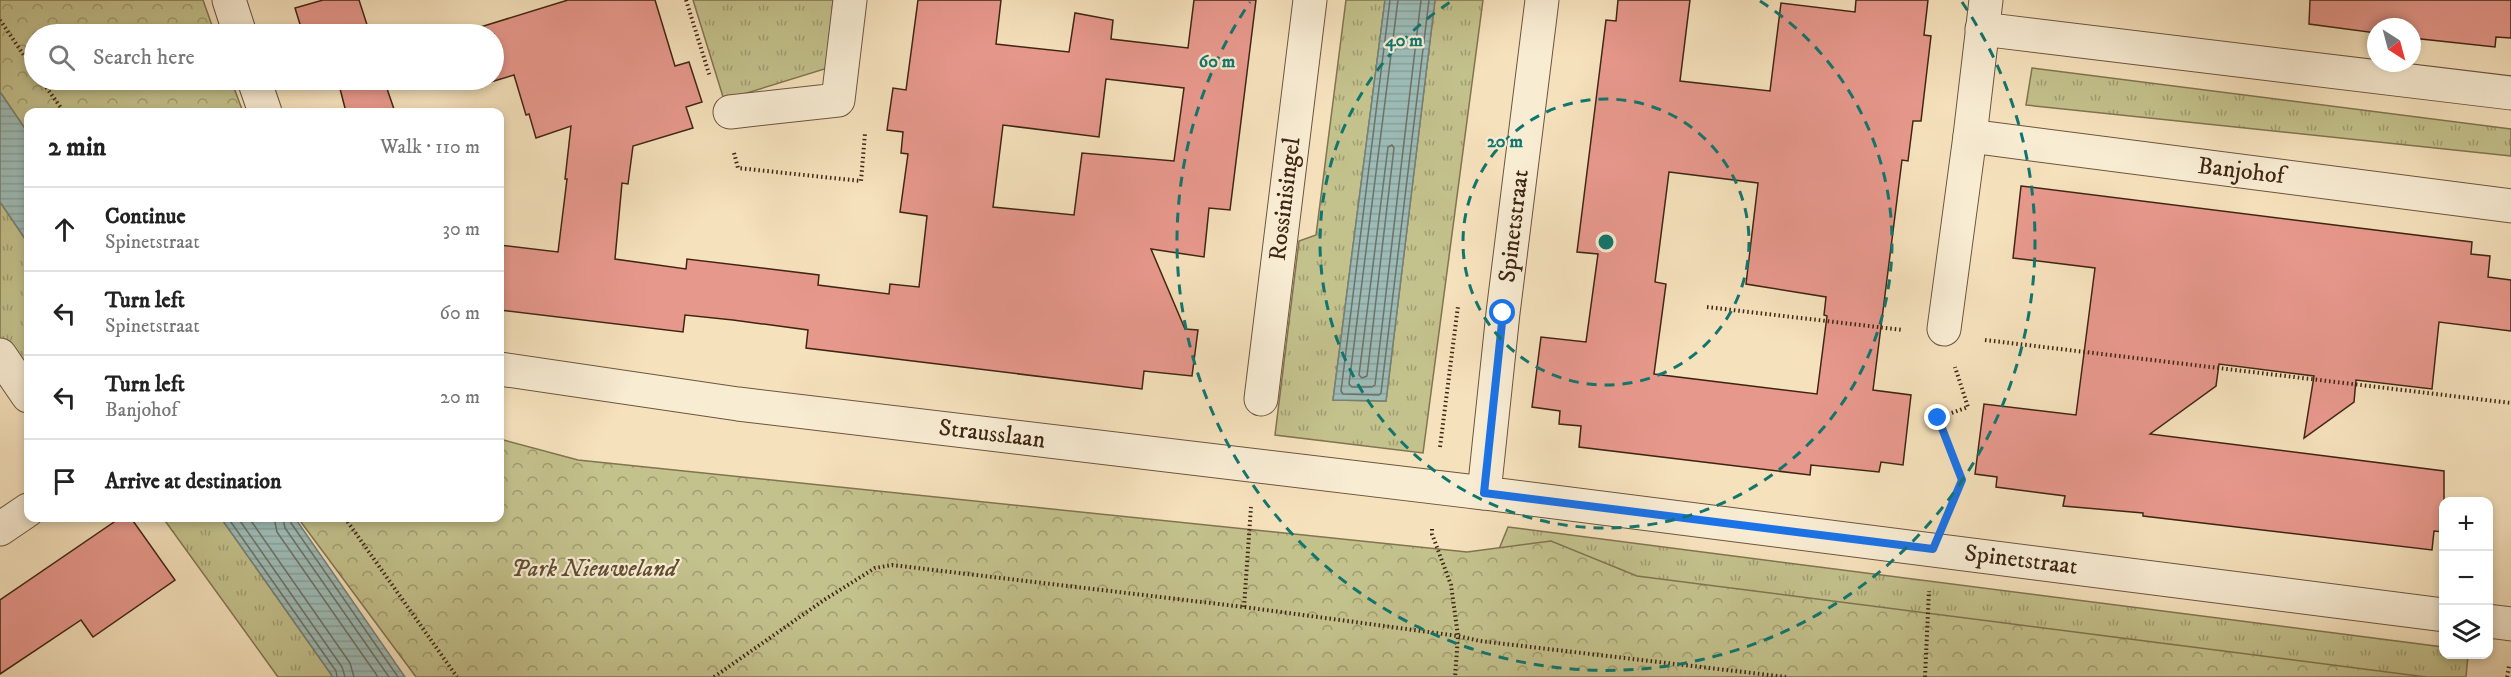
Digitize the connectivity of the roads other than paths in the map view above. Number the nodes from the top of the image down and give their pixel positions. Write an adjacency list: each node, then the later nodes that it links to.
1 (229, 0): 6 (street)
2 (850, 0): 10 (street)
3 (1310, 0): 17 (street, Rossinisingel)
4 (1542, 0): 18 (street, Spinetstraat)
5 (1984, 15): 8 (street); 11 (street)
6 (237, 24)
7 (257, 90): 9 (street)
8 (2511, 93)
9 (264, 108)
10 (730, 112)
11 (1970, 135): 12 (street, Banjohof); 13 (street)
12 (2511, 206)
13 (1944, 332)
14 (0, 355): 16 (street)
15 (504, 370): 18 (street, Strausslaan)
16 (24, 390)
17 (1261, 399)
18 (1484, 493): 21 (street, Spinetstraat)
19 (24, 513): 20 (street)
20 (0, 529)
21 (2439, 614)
22 (2493, 622): 23 (street)
23 (2511, 624)

